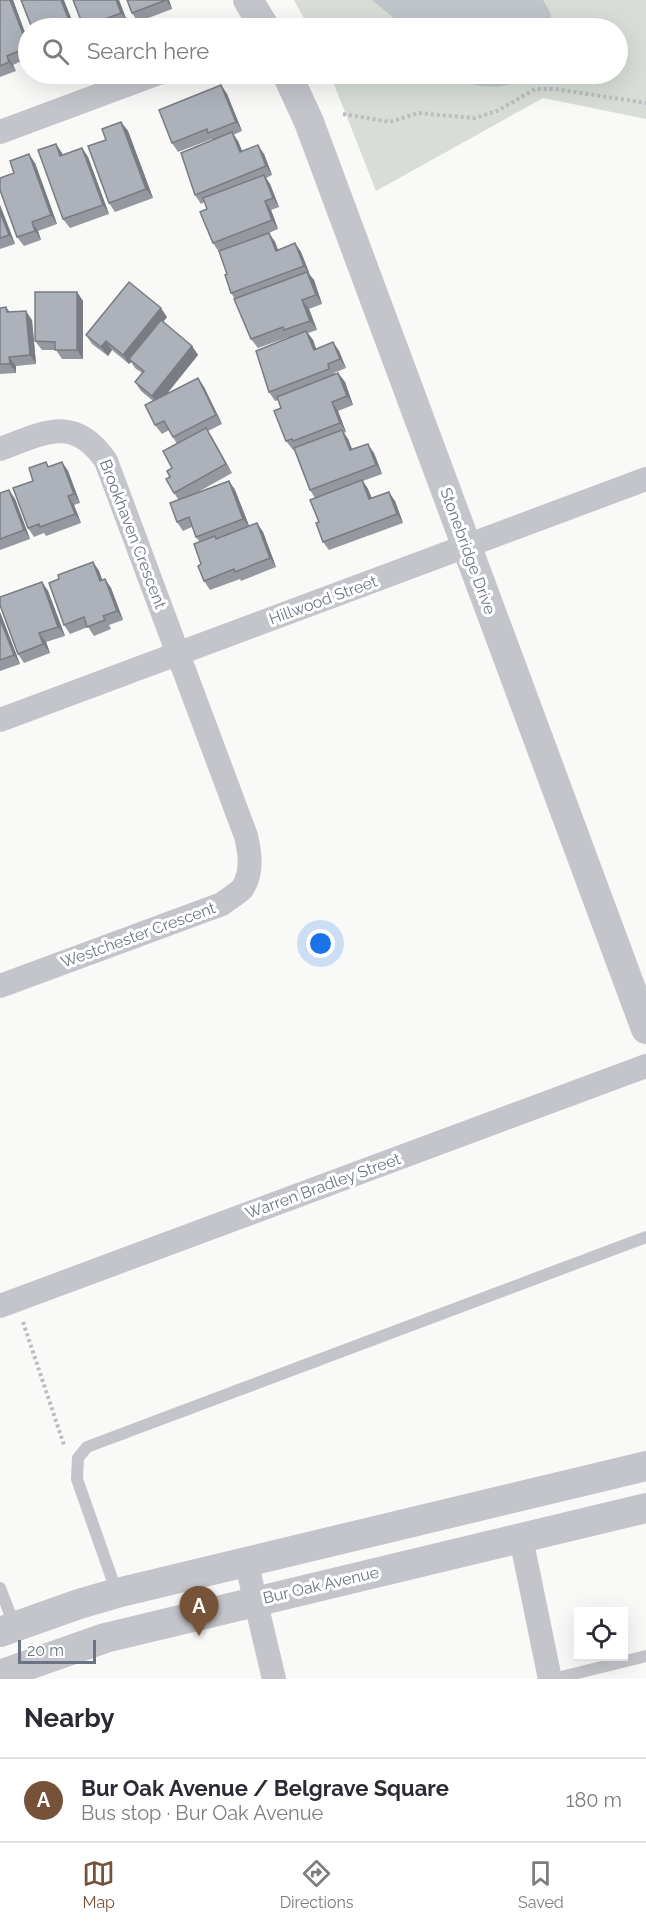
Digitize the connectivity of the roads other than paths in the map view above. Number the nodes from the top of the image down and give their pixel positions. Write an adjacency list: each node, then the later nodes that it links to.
1 (248, 0): 2 (street)
2 (259, 18)
3 (129, 84): 5 (street)
4 (292, 84): 8 (street, Stonebridge Drive)
5 (0, 132)
6 (0, 449): 9 (street, Brookhaven Crescent)
7 (646, 479): 8 (street, Hillwood Street)
8 (467, 546): 9 (street, Hillwood Street); 12 (street, Stonebridge Drive)
9 (178, 654): 10 (street, Hillwood Street); 11 (street, Westchester Crescent)
10 (0, 720)
11 (0, 986)
12 (646, 1029)
13 (646, 1066): 15 (street, Warren Bradley Street)
14 (646, 1238): 21 (lane)
15 (10, 1311)
16 (646, 1466): 19 (street)
17 (646, 1508): 18 (street, Bur Oak Avenue)
18 (521, 1538): 22 (street, Bur Oak Avenue); 27 (street)
19 (246, 1561): 21 (street); 22 (street)
20 (0, 1588): 23 (lane)
21 (117, 1593): 23 (street)
22 (256, 1601): 25 (street, Bur Oak Avenue); 26 (street)
23 (7, 1630)
24 (646, 1656): 27 (lane)
25 (0, 1675)
26 (274, 1679)
27 (552, 1679)

